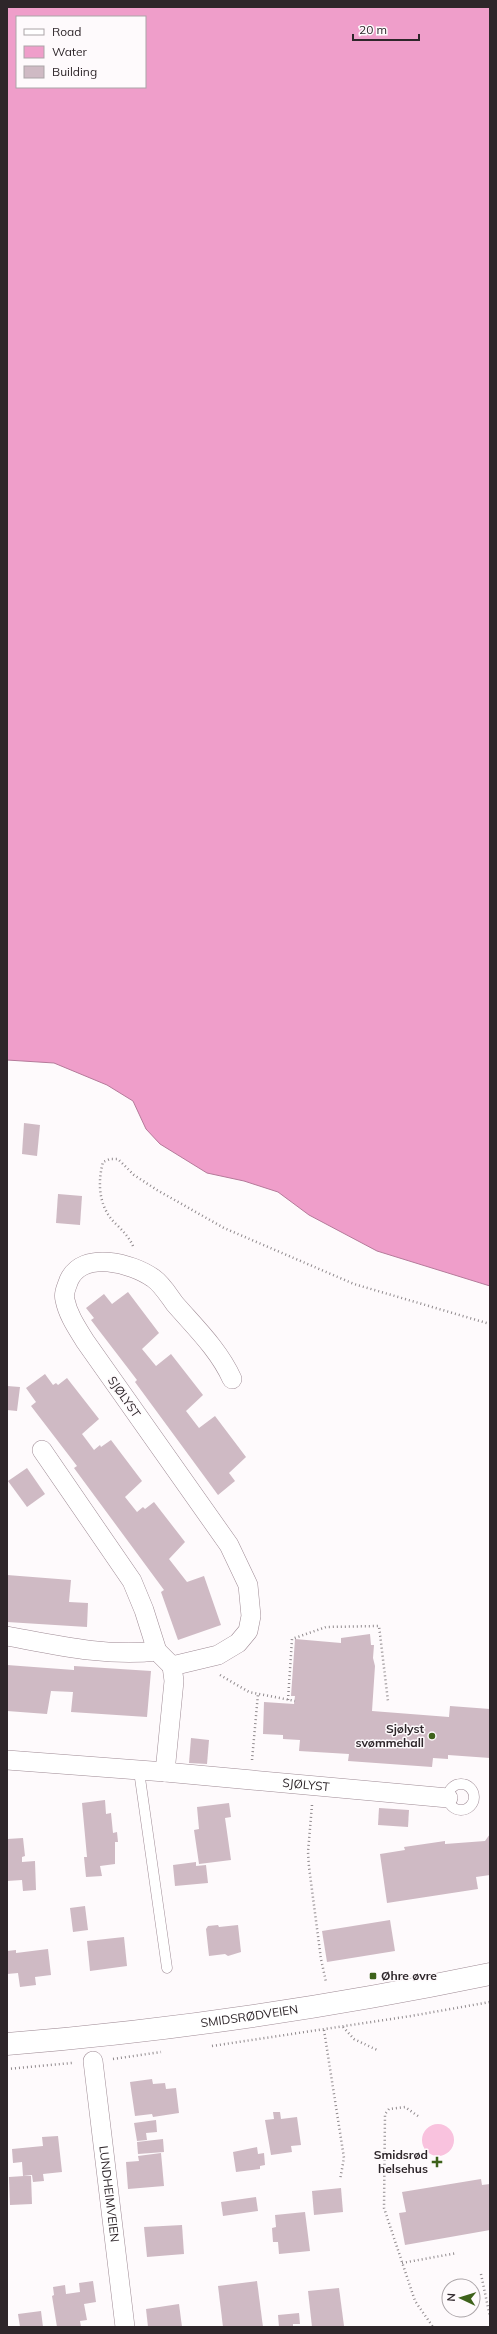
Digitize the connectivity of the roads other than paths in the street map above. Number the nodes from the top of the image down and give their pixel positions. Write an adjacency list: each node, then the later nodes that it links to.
1 (232, 1378): 5 (street, SJØLYST)
2 (42, 1450): 4 (street)
3 (7, 1636): 4 (street)
4 (156, 1651): 5 (street)
5 (172, 1666): 8 (street)
6 (7, 1760): 7 (street, SJØLYST)
7 (139, 1771): 8 (street, SJØLYST); 10 (lane)
8 (164, 1772): 9 (street, SJØLYST)
9 (448, 1798)
10 (167, 1968)
11 (490, 1974): 12 (main road, SMIDSRØDVEIEN)
12 (7, 2044)
13 (93, 2061): 14 (street, LUNDHEIMVEIEN)
14 (125, 2327)

